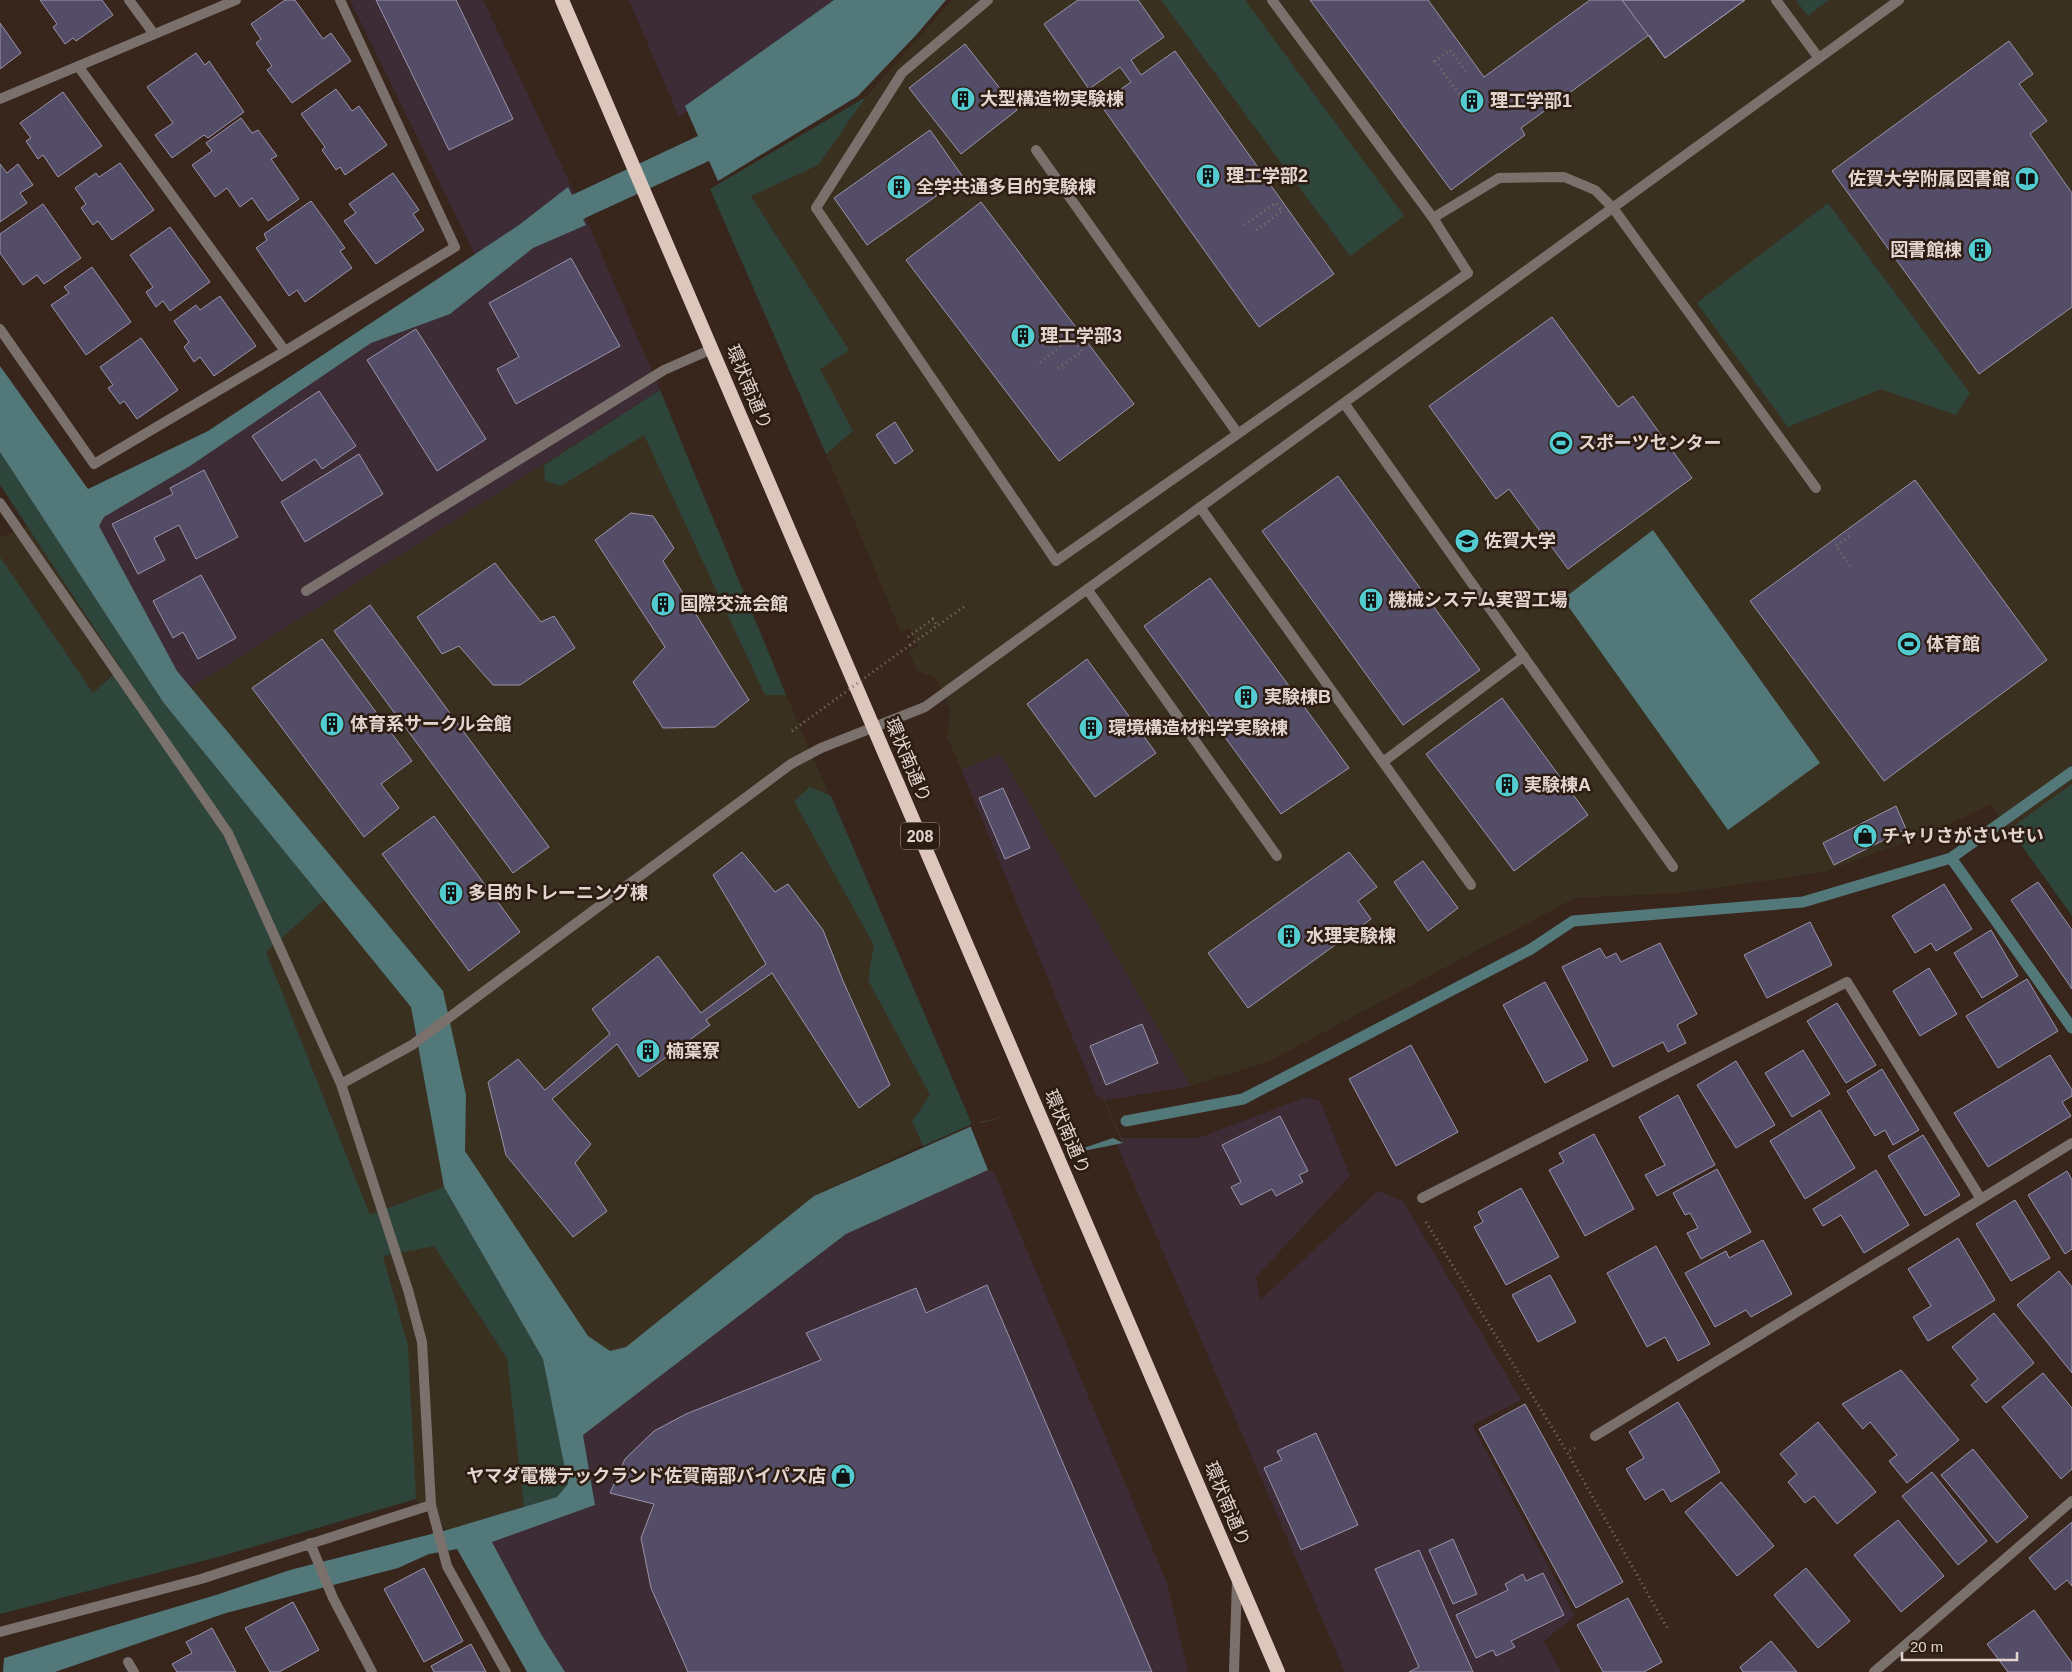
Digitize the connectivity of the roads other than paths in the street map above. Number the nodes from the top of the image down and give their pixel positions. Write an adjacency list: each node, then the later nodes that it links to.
1 (129, 0): 9 (street)
2 (236, 0): 9 (street)
3 (340, 0): 18 (street)
4 (562, 0): 17 (highway, 環状南通り / 208)
5 (988, 0): 20 (street)
6 (1272, 0): 15 (street)
7 (1776, 0): 10 (street)
8 (1899, 0): 10 (street)
9 (154, 34): 11 (street)
10 (1818, 57): 14 (street)
11 (78, 66): 12 (street); 18 (street)
12 (0, 99)
13 (1036, 150): 20 (street)
14 (1613, 208): 15 (street); 19 (street); 21 (street)
15 (1433, 218): 20 (street)
16 (0, 329): 18 (street)
17 (712, 349): 25 (street); 27 (highway, 環状南通り / 208)
18 (286, 351)
19 (1344, 403): 23 (street); 26 (street)
20 (1238, 434)
21 (1816, 488)
22 (0, 503): 32 (street)
23 (1200, 507): 24 (street); 28 (street)
24 (1087, 589): 27 (street); 29 (street)
25 (306, 591)
26 (1524, 656): 28 (street); 30 (street)
27 (874, 727): 32 (street); 40 (highway, 環状南通り / 208)
28 (1383, 762): 31 (street)
29 (1277, 856)
30 (1673, 867)
31 (1471, 885)
32 (341, 1084): 38 (street)
33 (2072, 1143): 35 (street)
34 (1422, 1198): 35 (street)
35 (1981, 1199): 36 (street)
36 (1595, 1436)
37 (2072, 1501): 48 (street)
38 (431, 1505): 39 (street); 45 (street)
39 (310, 1543): 41 (street); 44 (street)
40 (1237, 1575): 46 (street); 47 (highway, 環状南通り / 208)
41 (0, 1632)
42 (128, 1662): 43 (street)
43 (134, 1672)
44 (372, 1672)
45 (506, 1672)
46 (1234, 1672)
47 (1278, 1672)
48 (1874, 1672)

